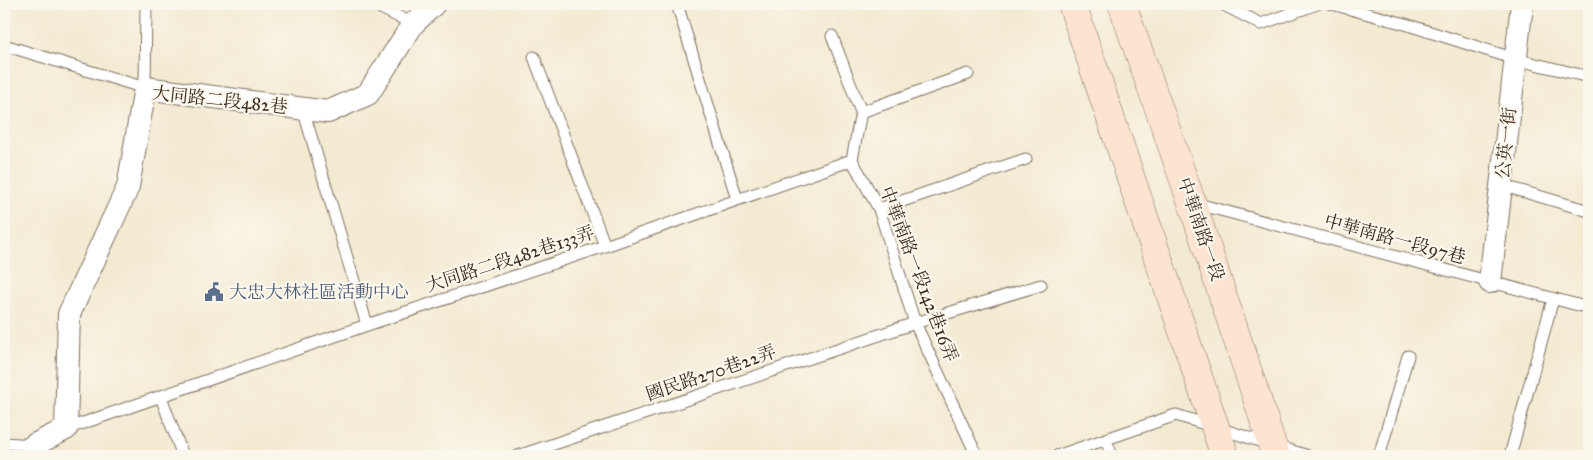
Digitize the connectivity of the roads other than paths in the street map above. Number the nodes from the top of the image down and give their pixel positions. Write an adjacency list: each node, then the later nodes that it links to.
1 (146, 4): 18 (lane)
2 (374, 4): 11 (lane)
3 (434, 4): 11 (street, 大同路二段482巷)
4 (677, 4): 24 (lane)
5 (1072, 4): 37 (street)
6 (1122, 4): 25 (street, 中華南路一段)
7 (1222, 4): 8 (lane)
8 (1317, 4)
9 (1332, 4): 15 (lane)
10 (1522, 4): 15 (street, 公英一街)
11 (413, 24): 19 (street, 大同路二段482巷)
12 (832, 36): 20 (lane)
13 (4, 45): 18 (lane)
14 (534, 57): 28 (lane)
15 (1515, 59): 17 (lane); 23 (street, 公英一街)
16 (968, 74): 20 (lane)
17 (1589, 77)
18 (145, 88): 19 (street, 大同路二段482巷); 38 (street, 大同路二段482巷)
19 (303, 109): 34 (lane)
20 (861, 112): 22 (lane)
21 (1026, 159): 26 (lane)
22 (852, 160): 24 (lane, 大同路二段482巷133弄); 26 (lane, 中華南路一段142巷16弄)
23 (1501, 185): 27 (lane); 29 (street, 公英一街)
24 (737, 200): 28 (lane, 大同路二段482巷133弄)
25 (1192, 203): 29 (lane, 中華南路一段97巷); 42 (street, 中華南路一段)
26 (879, 209): 33 (lane, 中華南路一段142巷16弄)
27 (1589, 210)
28 (605, 246): 34 (lane, 大同路二段482巷133弄)
29 (1490, 282): 31 (lane, 中華南路一段97巷)
30 (1040, 285): 33 (lane, 國民路270巷22弄)
31 (1553, 298): 32 (lane, 中華南路一段97巷); 51 (lane)
32 (1589, 308)
33 (915, 323): 44 (lane, 國民路270巷22弄); 45 (lane, 中華南路一段142巷16弄)
34 (368, 325): 36 (lane, 大同路二段482巷133弄)
35 (1408, 356): 50 (lane)
36 (162, 397): 38 (lane, 大同路二段482巷133弄); 43 (lane)
37 (1215, 427): 39 (lane); 42 (lane); 48 (street)
38 (66, 429): 41 (street)
39 (1106, 440): 46 (lane); 47 (lane)
40 (4, 443): 41 (lane)
41 (34, 450)
42 (1274, 450): 49 (lane)
43 (183, 456)
44 (518, 456)
45 (977, 456)
46 (1057, 456)
47 (1112, 456)
48 (1225, 456)
49 (1308, 456)
50 (1379, 456)
51 (1510, 456)

